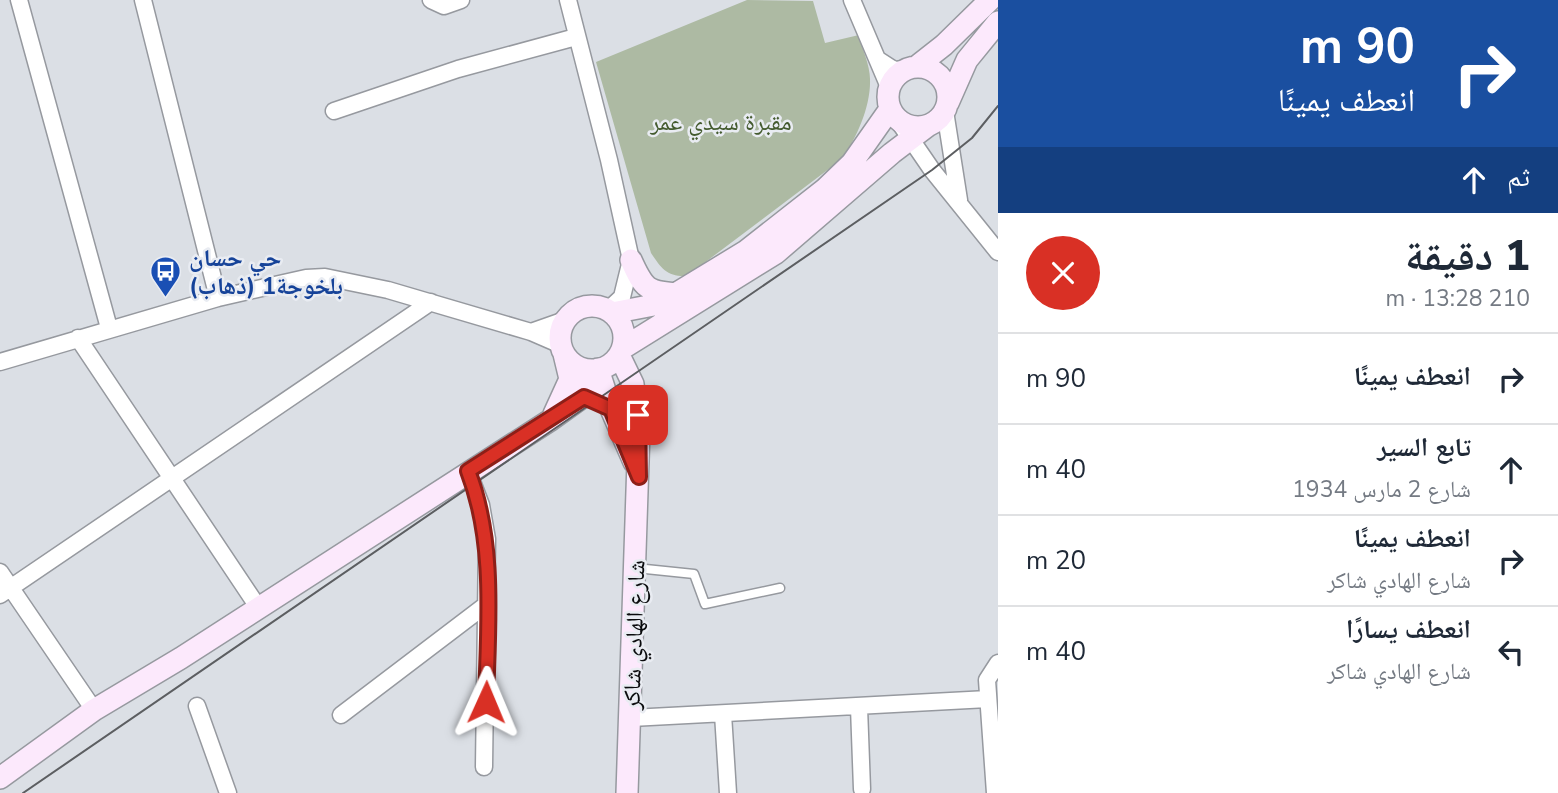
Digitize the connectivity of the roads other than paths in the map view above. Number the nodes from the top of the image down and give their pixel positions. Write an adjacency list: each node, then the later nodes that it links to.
1 (19, 0): 25 (street)
2 (142, 0): 21 (street)
3 (431, 0): 4 (street)
4 (461, 0)
5 (568, 0): 9 (street)
6 (852, 0): 10 (street)
7 (990, 0): 11 (main road)
8 (998, 22): 15 (main road)
9 (576, 37): 13 (street); 19 (street)
10 (877, 59): 11 (street); 12 (street)
11 (911, 68): 12 (main road); 15 (main road)
12 (889, 87): 14 (main road)
13 (334, 111)
14 (893, 114): 15 (main road); 16 (street); 20 (main road)
15 (937, 118): 16 (main road); 17 (street)
16 (910, 141): 17 (street); 29 (main road)
17 (960, 206): 18 (street)
18 (998, 252)
19 (631, 260): 20 (main road); 23 (street)
20 (679, 293): 23 (main road)
21 (218, 298): 22 (street); 25 (street)
22 (431, 302): 26 (street); 37 (street)
23 (610, 311): 24 (main road); 29 (main road)
24 (565, 320): 26 (street); 28 (main road)
25 (109, 328): 27 (street)
26 (531, 332): 28 (street)
27 (78, 338): 30 (street); 37 (street)
28 (563, 350): 31 (main road); 34 (main road)
29 (622, 352): 31 (main road); 36 (main road, شارع الهادي شاكر)
30 (0, 362)
31 (594, 369): 32 (main road); 33 (main road, شارع الهادي شاكر)
32 (584, 397): 33 (main road); 34 (main road)
33 (611, 409): 36 (main road, شارع الهادي شاكر)
34 (549, 421): 35 (main road)
35 (468, 471): 42 (street); 43 (main road)
36 (639, 477): 38 (main road, شارع الهادي شاكر)
37 (170, 480): 41 (street); 43 (street)
38 (636, 568): 40 (lane); 51 (main road, شارع الهادي شاكر)
39 (0, 572): 41 (street)
40 (780, 587)
41 (5, 591): 48 (street)
42 (487, 604): 50 (street); 52 (street)
43 (258, 607): 48 (main road)
44 (998, 663): 45 (street)
45 (988, 699): 47 (street); 54 (street)
46 (197, 706): 56 (street)
47 (859, 707): 49 (street); 55 (street)
48 (94, 710): 53 (main road)
49 (723, 714): 51 (street); 58 (street)
50 (341, 715)
51 (631, 718): 57 (main road, شارع الهادي شاكر)
52 (484, 767)
53 (0, 778)
54 (996, 785)
55 (862, 789)
56 (228, 793)
57 (627, 793)
58 (728, 793)

